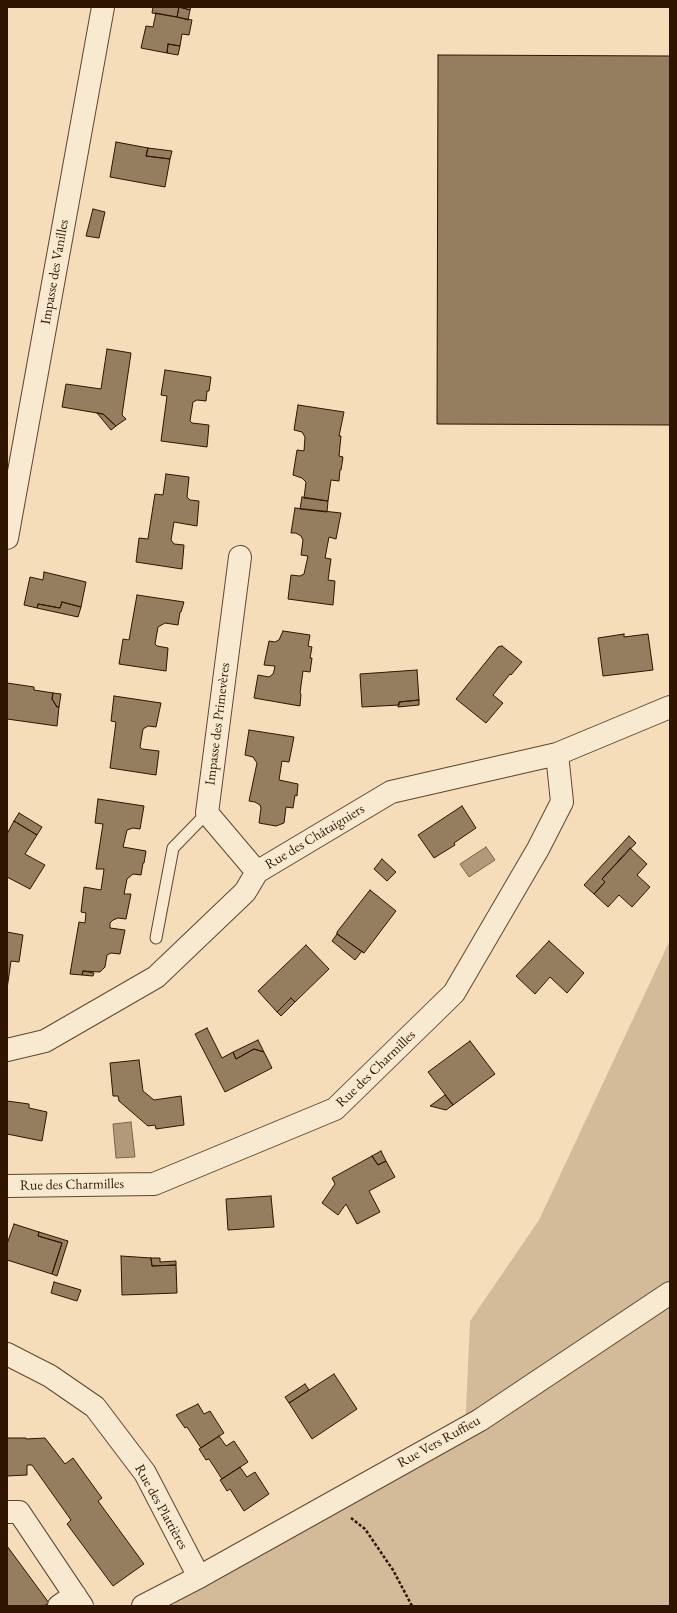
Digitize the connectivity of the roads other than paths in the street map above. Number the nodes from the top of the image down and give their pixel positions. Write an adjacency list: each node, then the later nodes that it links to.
1 (103, 7): 2 (street, Impasse des Vanilles)
2 (7, 538)
3 (240, 557): 6 (street, Impasse des Primevères)
4 (670, 707): 5 (street, Rue des Châtaigniers)
5 (557, 754): 7 (street, Rue des Châtaigniers); 10 (street, Rue des Charmilles)
6 (206, 814): 7 (street); 8 (lane)
7 (257, 872): 9 (street, Rue des Châtaigniers)
8 (156, 938)
9 (7, 1050)
10 (7, 1186)
11 (670, 1293): 14 (street, Rue Vers Ruffieu)
12 (7, 1354): 14 (street, Rue des Plattières)
13 (7, 1512): 15 (street)
14 (199, 1577): 16 (street, Rue Vers Ruffieu)
15 (72, 1602)
16 (143, 1606)

